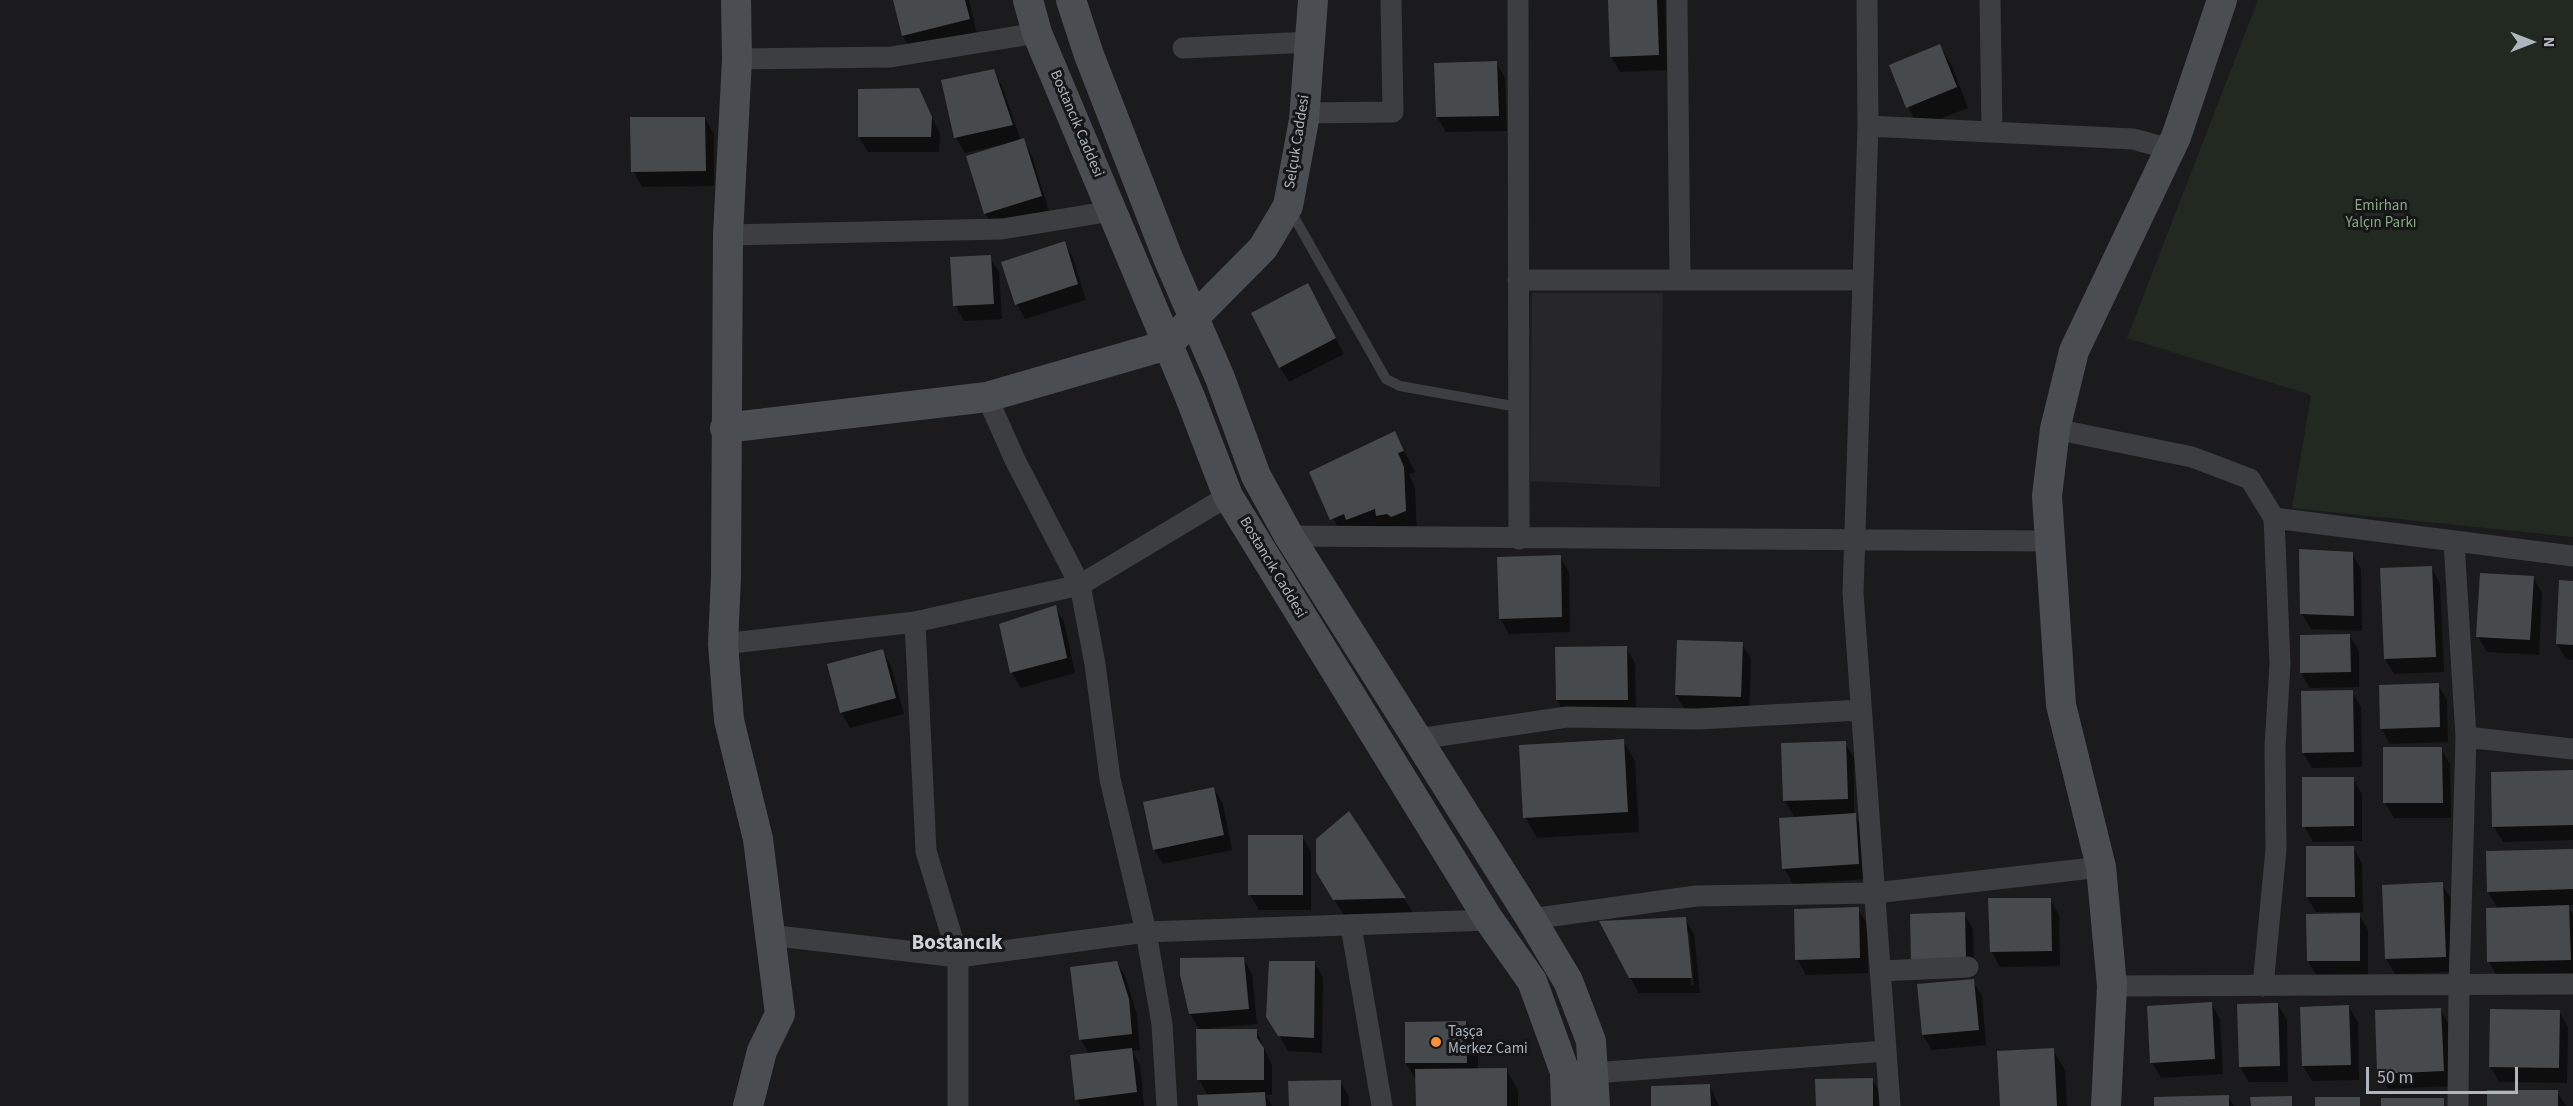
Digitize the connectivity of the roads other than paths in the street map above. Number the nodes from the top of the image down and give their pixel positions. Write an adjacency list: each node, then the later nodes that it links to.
1 (736, 0): 14 (street)
2 (1028, 0): 11 (street, Bostancık Caddesi)
3 (1071, 0): 25 (street, Bostancık Caddesi)
4 (1313, 0): 12 (street, Selçuk Caddesi)
5 (1391, 0): 15 (street)
6 (1518, 0): 22 (street)
7 (1677, 0): 23 (street)
8 (1867, 0): 16 (street)
9 (1990, 0): 17 (street)
10 (2222, 0): 18 (street)
11 (1037, 33): 14 (street); 20 (street, Bostancık Caddesi)
12 (1310, 42): 13 (street); 15 (street, Selçuk Caddesi)
13 (1183, 48)
14 (737, 59): 21 (street)
15 (1304, 113): 19 (street, Selçuk Caddesi)
16 (1868, 126): 17 (street); 24 (street)
17 (1992, 130): 18 (street)
18 (2170, 149): 30 (street)
19 (1288, 206): 25 (street, Selçuk Caddesi); 28 (lane)
20 (1112, 211): 21 (street); 26 (street, Bostancık Caddesi)
21 (728, 235): 29 (street)
22 (1518, 280): 23 (street); 28 (street)
23 (1680, 280): 24 (street)
24 (1862, 280): 36 (street)
25 (1194, 318): 26 (street, Selçuk Caddesi); 33 (street, Bostancık Caddesi)
26 (1167, 345): 27 (street); 31 (street, Bostancık Caddesi)
27 (987, 397): 29 (street); 39 (street)
28 (1518, 407): 34 (street)
29 (725, 428): 41 (street)
30 (2055, 429): 32 (street); 35 (street)
31 (1228, 496): 39 (street); 49 (street, Bostancık Caddesi)
32 (2274, 518): 37 (street); 59 (street)
33 (1289, 536): 34 (street); 44 (street, Bostancık Caddesi)
34 (1519, 538): 36 (street)
35 (2049, 541): 36 (street); 46 (street)
36 (1854, 542): 42 (street)
37 (2454, 542): 38 (street); 43 (street)
38 (2573, 556)
39 (1080, 585): 40 (street); 51 (street)
40 (915, 622): 41 (street); 53 (street)
41 (723, 644): 52 (street)
42 (1861, 710): 44 (street); 47 (street)
43 (2466, 737): 45 (street); 57 (street)
44 (1418, 739): 48 (street, Bostancık Caddesi)
45 (2573, 749)
46 (2100, 867): 47 (street); 58 (street)
47 (1875, 893): 48 (street); 55 (street)
48 (1531, 919): 61 (street, Bostancık Caddesi)
49 (1489, 920): 50 (street); 66 (street, Bostancık Caddesi)
50 (1351, 926): 51 (street); 65 (street)
51 (1146, 932): 53 (street); 64 (street)
52 (769, 935): 53 (street); 62 (street)
53 (958, 957): 63 (street)
54 (1968, 967): 55 (street)
55 (1880, 972): 60 (street)
56 (2573, 984): 57 (street)
57 (2459, 985): 59 (street); 70 (street)
58 (2112, 986): 59 (street); 69 (street)
59 (2263, 986)
60 (1886, 1051): 61 (street); 68 (street)
61 (1593, 1072): 67 (street, Bostancık Caddesi)
62 (748, 1106)
63 (958, 1106)
64 (1167, 1106)
65 (1382, 1106)
66 (1566, 1106)
67 (1595, 1106)
68 (1890, 1106)
69 (2106, 1106)
70 (2458, 1106)

